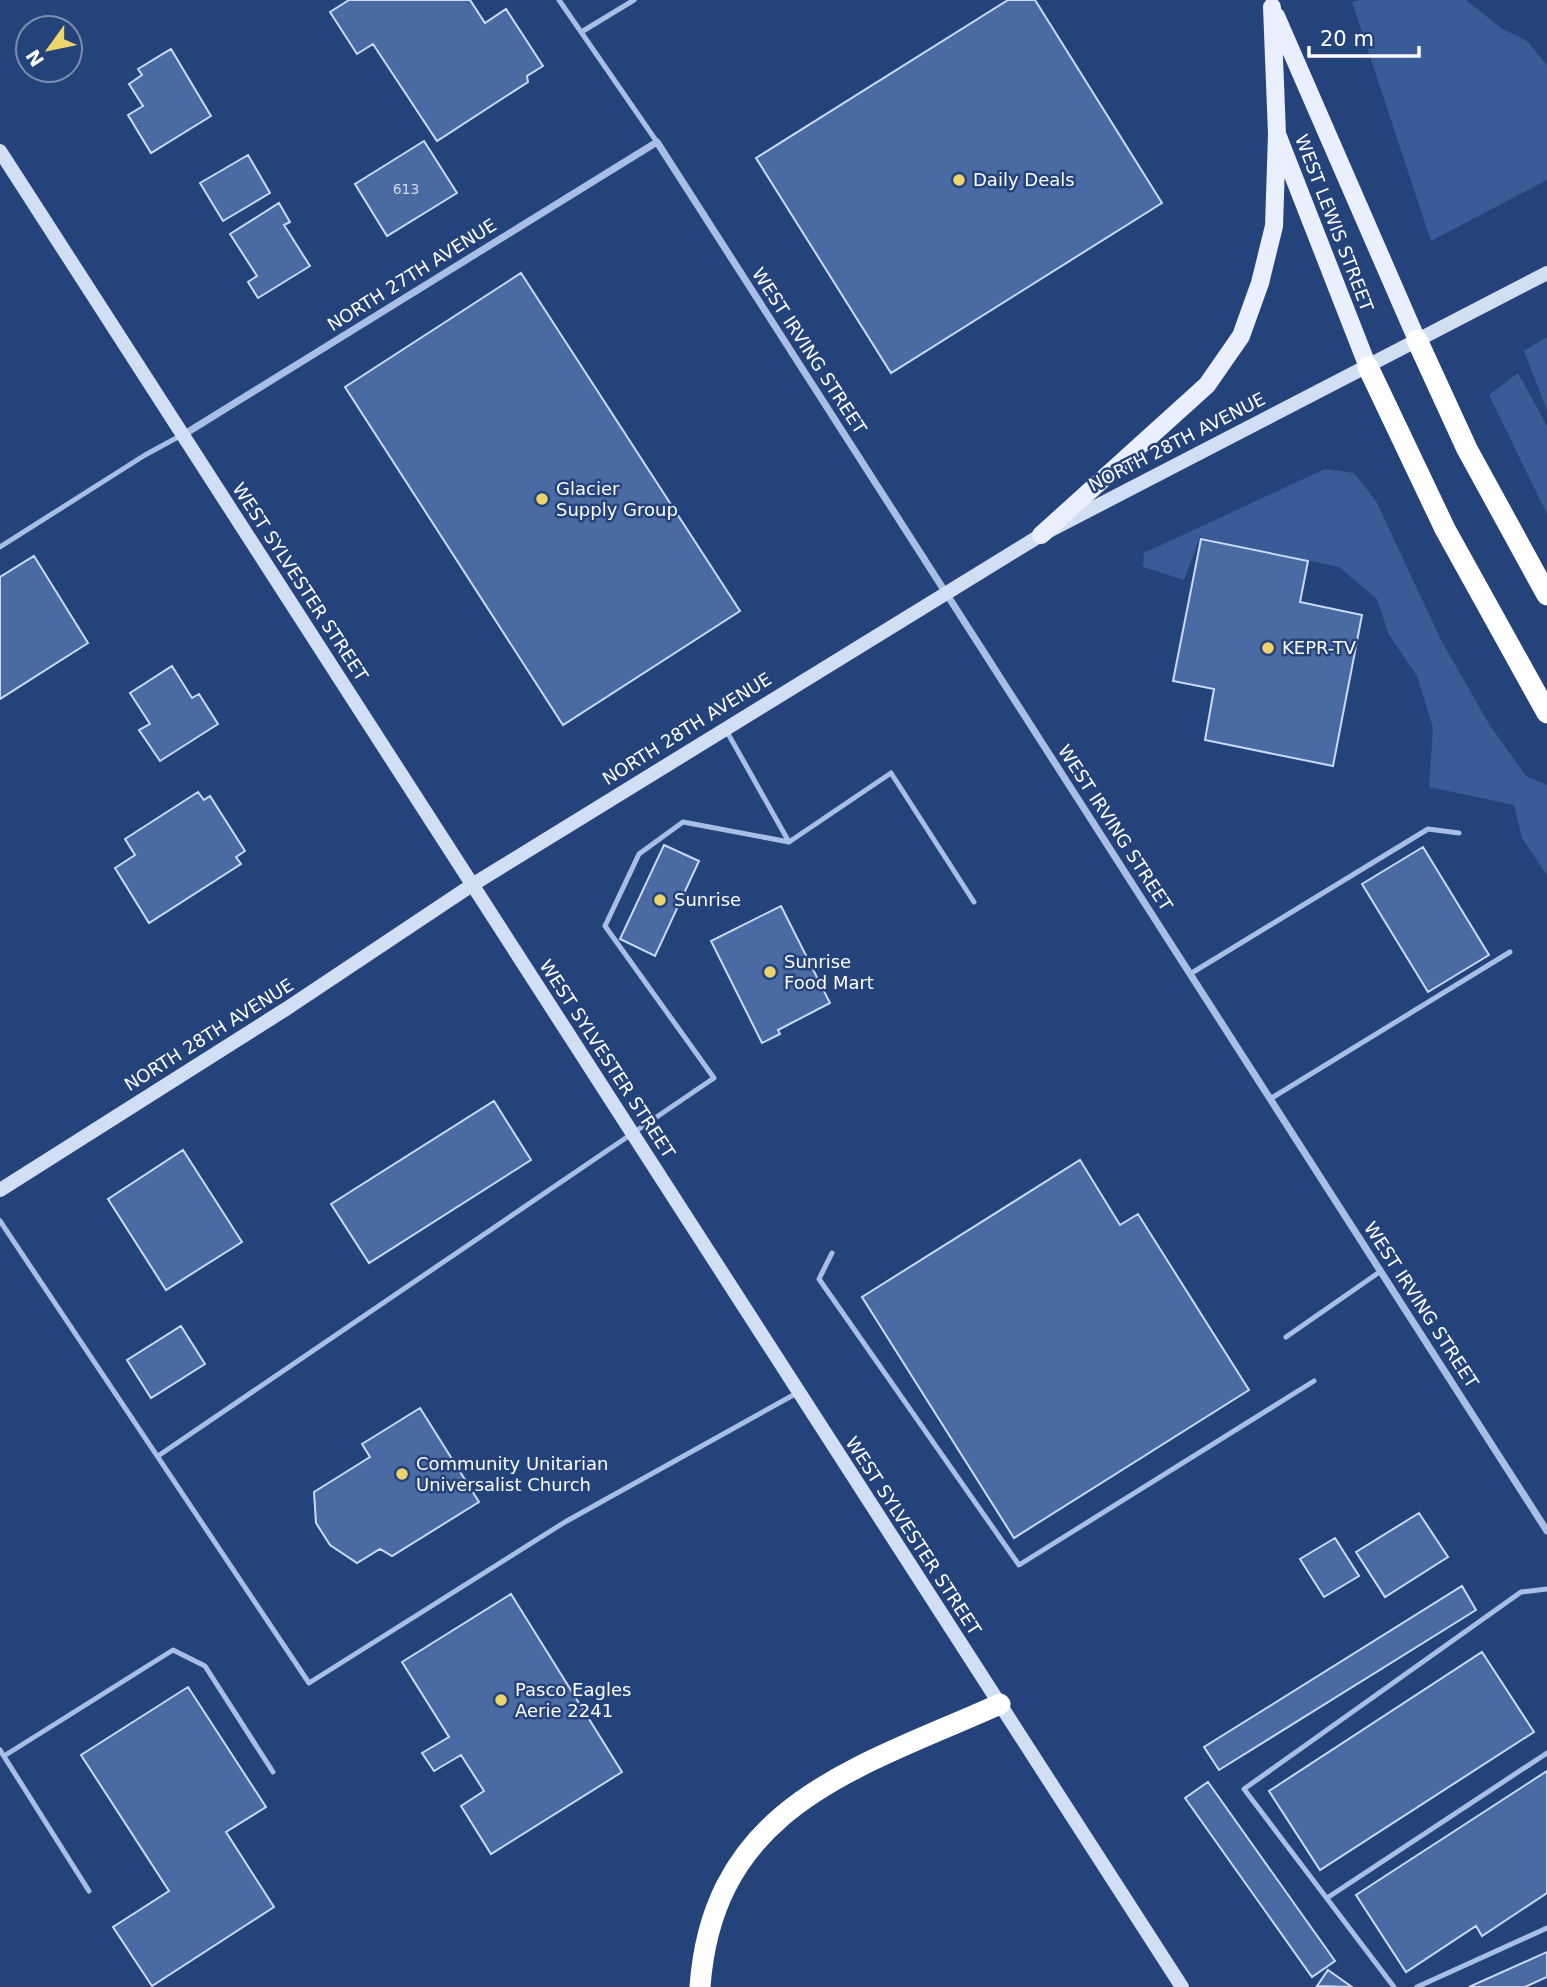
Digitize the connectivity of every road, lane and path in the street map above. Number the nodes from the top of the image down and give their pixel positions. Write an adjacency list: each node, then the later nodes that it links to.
1 (559, 0): 4 (lane)
2 (634, 0): 4 (lane)
3 (1271, 3): 5 (main road, WEST LEWIS STREET); 9 (main road, WEST LEWIS STREET)
4 (583, 31): 6 (lane)
5 (1277, 134): 10 (main road, WEST LEWIS STREET); 12 (main road)
6 (657, 142): 11 (street, NORTH 27TH AVENUE); 14 (street, WEST IRVING STREET)
7 (0, 151): 11 (street, WEST SYLVESTER STREET)
8 (1547, 273): 9 (street, NORTH 28TH AVENUE)
9 (1417, 340): 10 (street, NORTH 28TH AVENUE); 15 (highway)
10 (1368, 367): 12 (street, NORTH 28TH AVENUE); 16 (highway)
11 (183, 435): 13 (lane); 20 (street, WEST SYLVESTER STREET)
12 (1041, 535): 14 (street, NORTH 28TH AVENUE)
13 (0, 547)
14 (945, 592): 17 (street, NORTH 28TH AVENUE); 23 (street, WEST IRVING STREET)
15 (1547, 595)
16 (1547, 713)
17 (725, 727): 19 (lane); 20 (street, NORTH 28TH AVENUE)
18 (1459, 833): 23 (lane)
19 (789, 842): 21 (lane); 25 (lane)
20 (472, 885): 25 (street, WEST SYLVESTER STREET); 26 (street, NORTH 28TH AVENUE)
21 (974, 902)
22 (1510, 952): 24 (lane)
23 (1190, 974): 24 (street, WEST IRVING STREET)
24 (1270, 1099): 29 (street, WEST IRVING STREET)
25 (632, 1135): 32 (street, WEST SYLVESTER STREET); 33 (lane)
26 (0, 1190)
27 (0, 1221): 33 (lane)
28 (832, 1253): 31 (lane)
29 (1381, 1271): 30 (lane); 34 (street, WEST IRVING STREET)
30 (1286, 1337)
31 (1314, 1381)
32 (797, 1393): 33 (lane); 36 (street, WEST SYLVESTER STREET)
33 (158, 1456)
34 (1547, 1531)
35 (1547, 1589): 41 (lane)
36 (1000, 1704): 43 (highway); 44 (street, WEST SYLVESTER STREET)
37 (2, 1753): 39 (lane); 40 (lane)
38 (1547, 1753): 41 (lane)
39 (273, 1772)
40 (89, 1891)
41 (1327, 1898): 45 (lane)
42 (1547, 1928): 46 (lane)
43 (701, 1987)
44 (1182, 1987)
45 (1394, 1987)
46 (1417, 1987)

